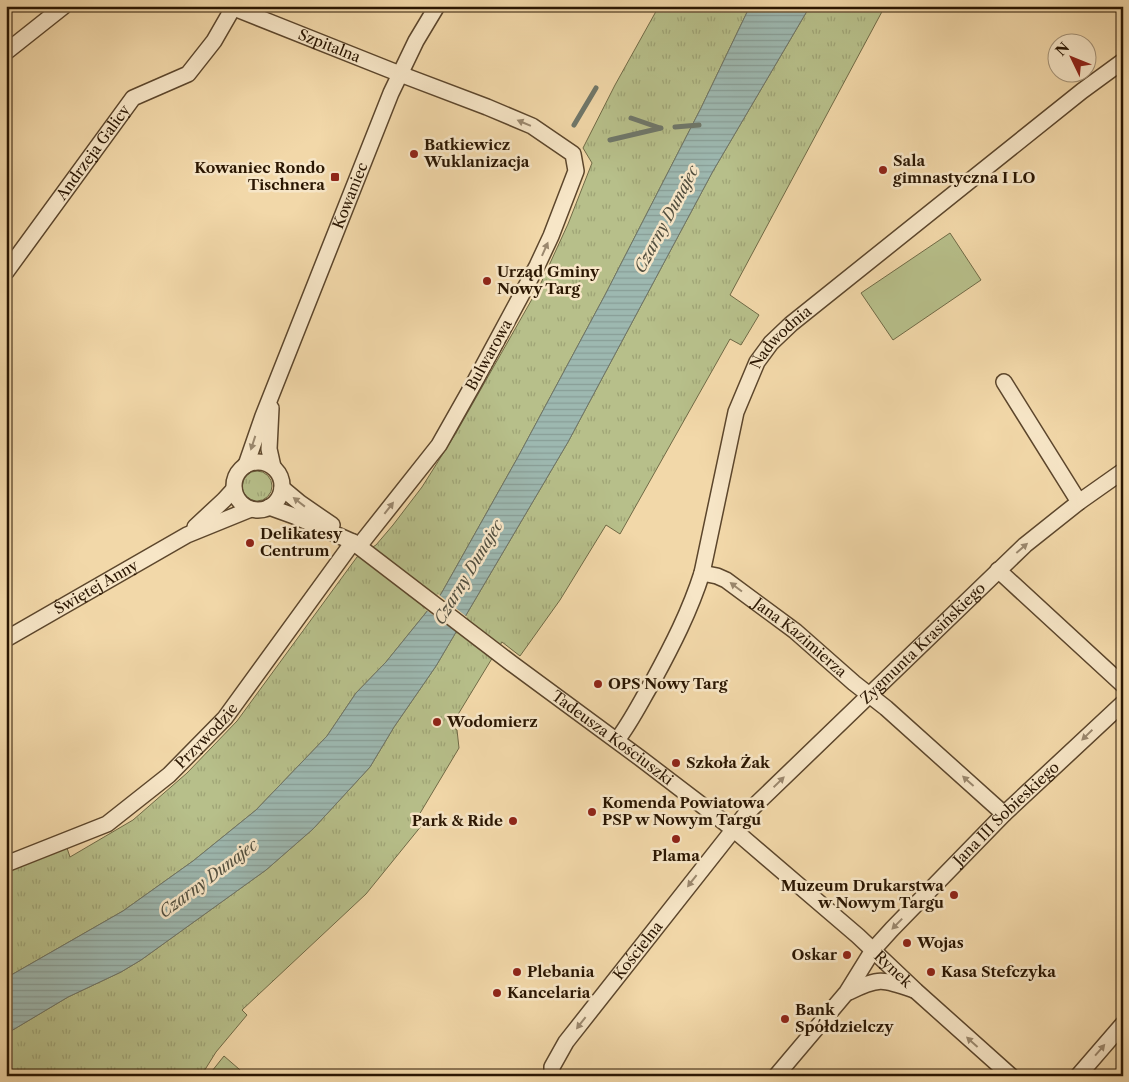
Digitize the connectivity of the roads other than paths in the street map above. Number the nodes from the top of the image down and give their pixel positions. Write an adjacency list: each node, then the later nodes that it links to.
1 (64, 6): 4 (street)
2 (438, 6): 6 (street, Kowaniec)
3 (232, 7): 6 (street, Szpitalna); 7 (street, Andrzeja Galicy)
4 (6, 52)
5 (1123, 61): 21 (street, Nadwodnia)
6 (400, 74): 9 (street, Kowaniec); 19 (street, Bulwarowa, one-way to 6)
7 (6, 272)
8 (1004, 382): 15 (street)
9 (274, 389): 10 (street, Kowaniec, one-way to 10); 11 (street, Kowaniec)
10 (246, 465): 11 (street); 14 (street)
11 (273, 467): 13 (street)
12 (1123, 471): 15 (street, Zygmunta Krasińskiego)
13 (282, 488): 16 (street); 19 (street, Tadeusza Kościuszki, one-way to 13)
14 (234, 489): 17 (street); 18 (street, Świętej Anny)
15 (1080, 502): 20 (street, Zygmunta Krasińskiego, one-way to 15)
16 (269, 507): 17 (street); 19 (street, Tadeusza Kościuszki)
17 (251, 509): 18 (street, Świętej Anny)
18 (187, 535): 22 (street, Świętej Anny)
19 (355, 543): 26 (street, Tadeusza Kościuszki); 29 (street, Przywodzie)
20 (998, 570): 23 (street); 24 (street, Zygmunta Krasińskiego)
21 (702, 573): 24 (street, Jana Kazimierza, one-way to 21); 26 (street, Nadwodnia)
22 (6, 639)
23 (1123, 685)
24 (869, 695): 27 (street, Jana Kazimierza, one-way to 24); 28 (street, Zygmunta Krasińskiego, one-way to 24)
25 (1123, 703): 27 (street, Jana III Sobieskiego, one-way to 27)
26 (617, 740): 28 (street, Tadeusza Kościuszki)
27 (1004, 814): 30 (street, Jana III Sobieskiego, one-way to 30)
28 (733, 830): 30 (street, Tadeusza Kościuszki); 35 (street, Kościelna, one-way to 35)
29 (6, 864)
30 (873, 950): 31 (street, Rynek); 32 (street, Rynek)
31 (916, 991): 32 (street); 34 (street, Rynek, one-way to 31)
32 (847, 992): 36 (street, Rynek)
33 (1123, 1024): 37 (street, one-way to 33)
34 (1010, 1075)
35 (552, 1076)
36 (776, 1076)
37 (1078, 1076)

